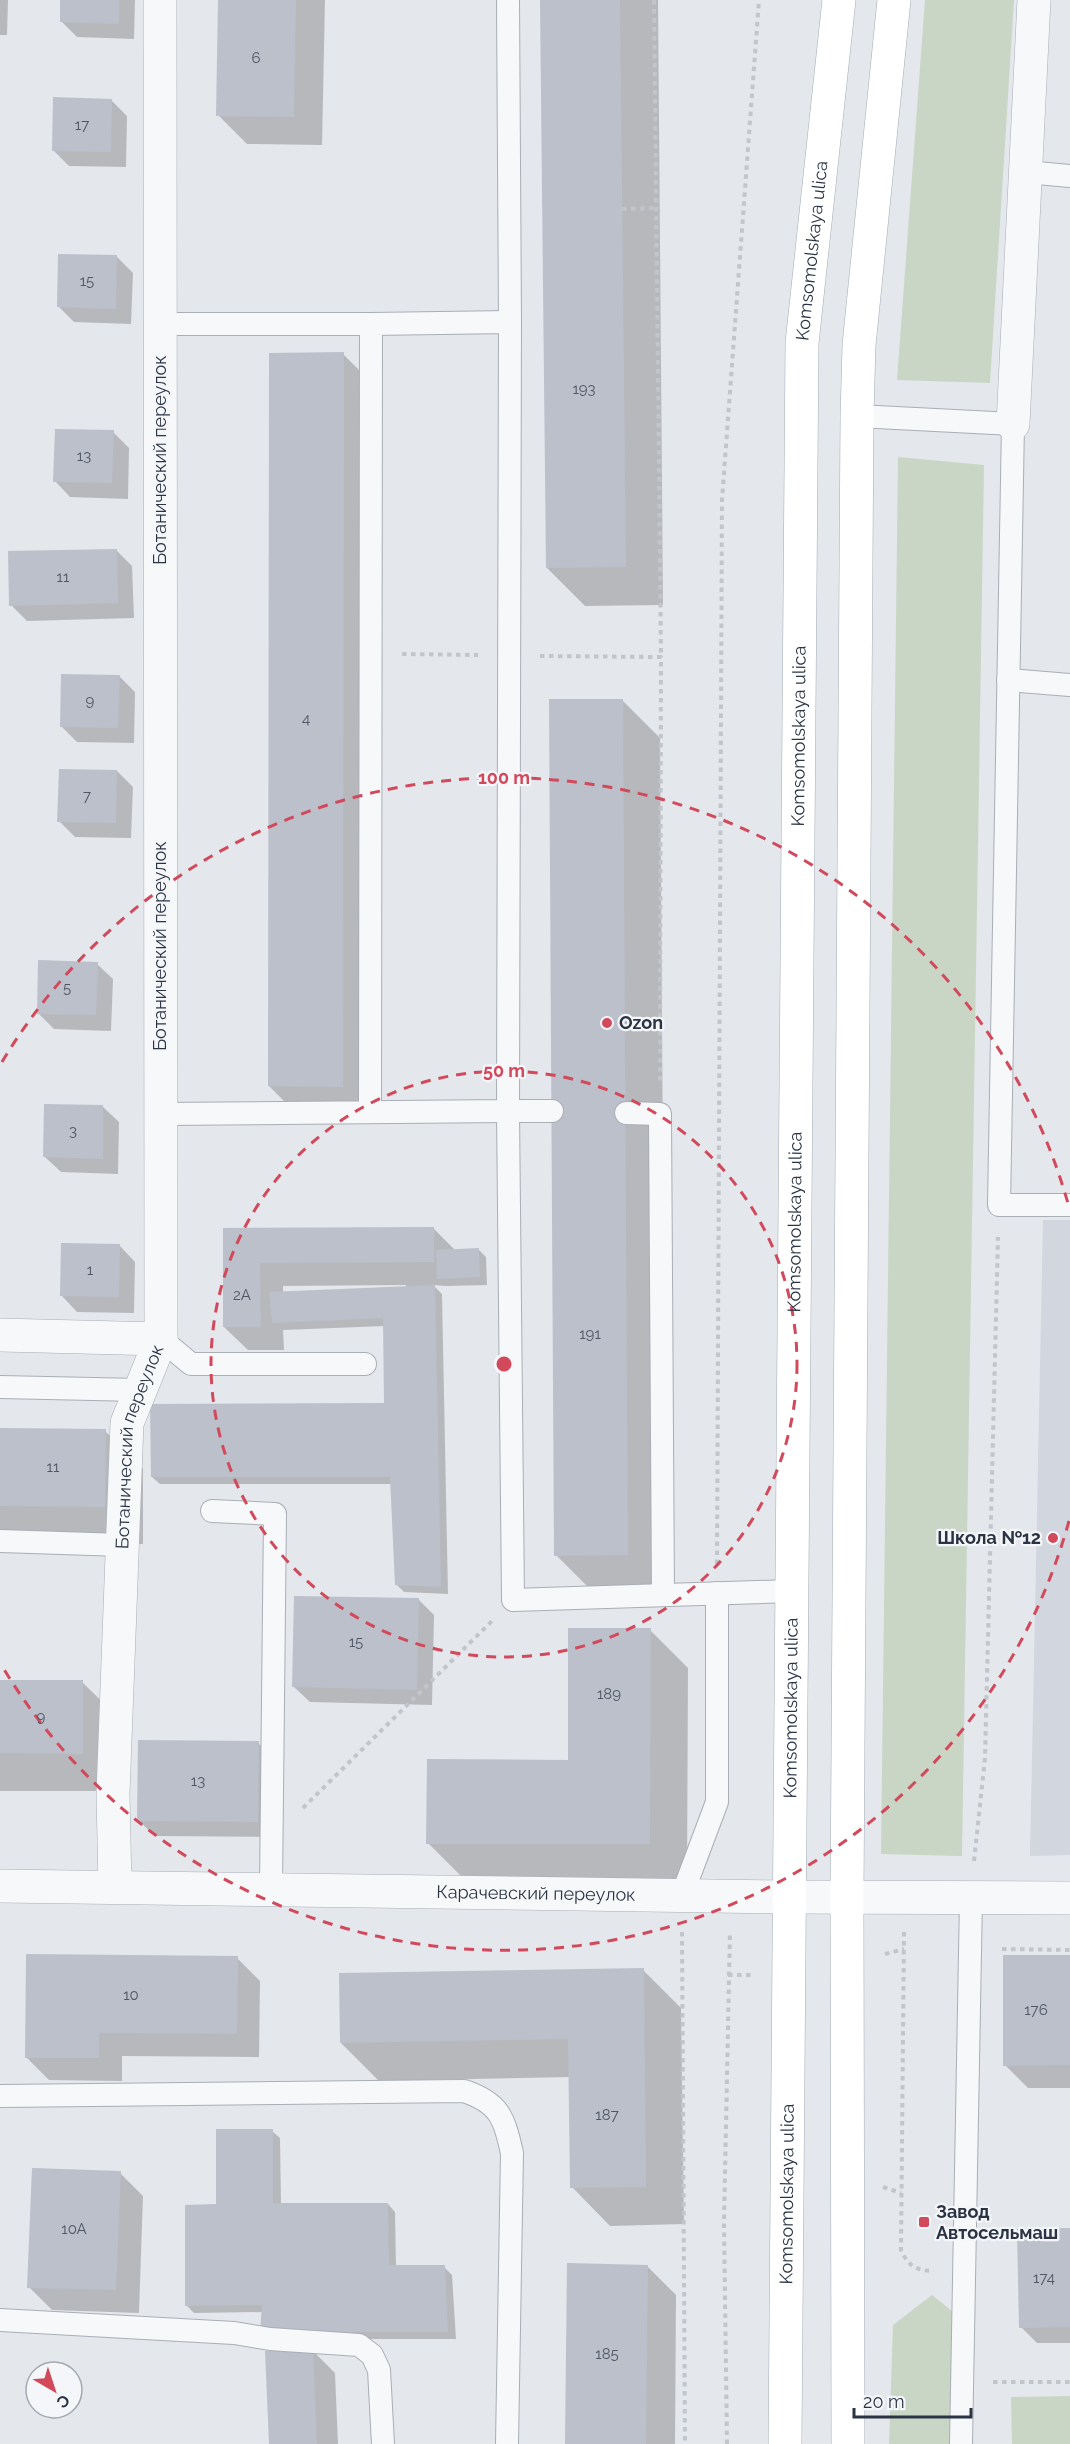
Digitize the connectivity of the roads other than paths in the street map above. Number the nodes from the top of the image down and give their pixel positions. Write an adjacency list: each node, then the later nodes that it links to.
1 (160, 0): 9 (street, Ботанический переулок)
2 (508, 0): 8 (lane)
3 (839, 0): 29 (main road, Komsomolskaya ulica)
4 (894, 0): 11 (main road)
5 (1034, 0): 6 (street)
6 (1026, 172): 7 (lane); 12 (street)
7 (1070, 176)
8 (510, 322): 10 (lane); 15 (lane)
9 (160, 324): 10 (lane); 19 (street, Ботанический переулок)
10 (371, 324): 17 (lane)
11 (857, 416): 12 (lane); 36 (main road)
12 (1013, 424): 13 (lane)
13 (1008, 680): 14 (lane); 20 (lane)
14 (1070, 685)
15 (508, 1111): 16 (lane); 17 (lane); 31 (lane)
16 (552, 1111)
17 (370, 1112): 19 (lane)
18 (626, 1113): 31 (lane)
19 (160, 1114): 22 (street, Ботанический переулок)
20 (1070, 1205)
21 (0, 1335): 22 (street)
22 (160, 1339): 23 (lane); 25 (street, Ботанический переулок)
23 (365, 1364)
24 (0, 1388): 25 (lane)
25 (140, 1390): 28 (street, Ботанический переулок)
26 (212, 1511): 34 (lane)
27 (0, 1541): 28 (lane)
28 (122, 1545): 33 (street, Ботанический переулок)
29 (791, 1591): 30 (lane); 37 (main road, Komsomolskaya ulica)
30 (717, 1593): 31 (lane); 35 (lane)
31 (663, 1595)
32 (0, 1886): 33 (street, Карачевский переулок)
33 (115, 1886): 34 (street, Карачевский переулок)
34 (271, 1888): 35 (street, Карачевский переулок)
35 (682, 1895): 37 (street, Карачевский переулок)
36 (847, 1896): 37 (street, Карачевский переулок); 38 (street, Карачевский переулок); 45 (main road)
37 (788, 1897): 44 (main road, Komsomolskaya ulica)
38 (971, 1898): 39 (street, Карачевский переулок); 46 (lane)
39 (1070, 1898)
40 (0, 2096): 43 (lane)
41 (0, 2320): 42 (lane)
42 (383, 2444)
43 (507, 2444)
44 (785, 2444)
45 (848, 2444)
46 (961, 2444)

